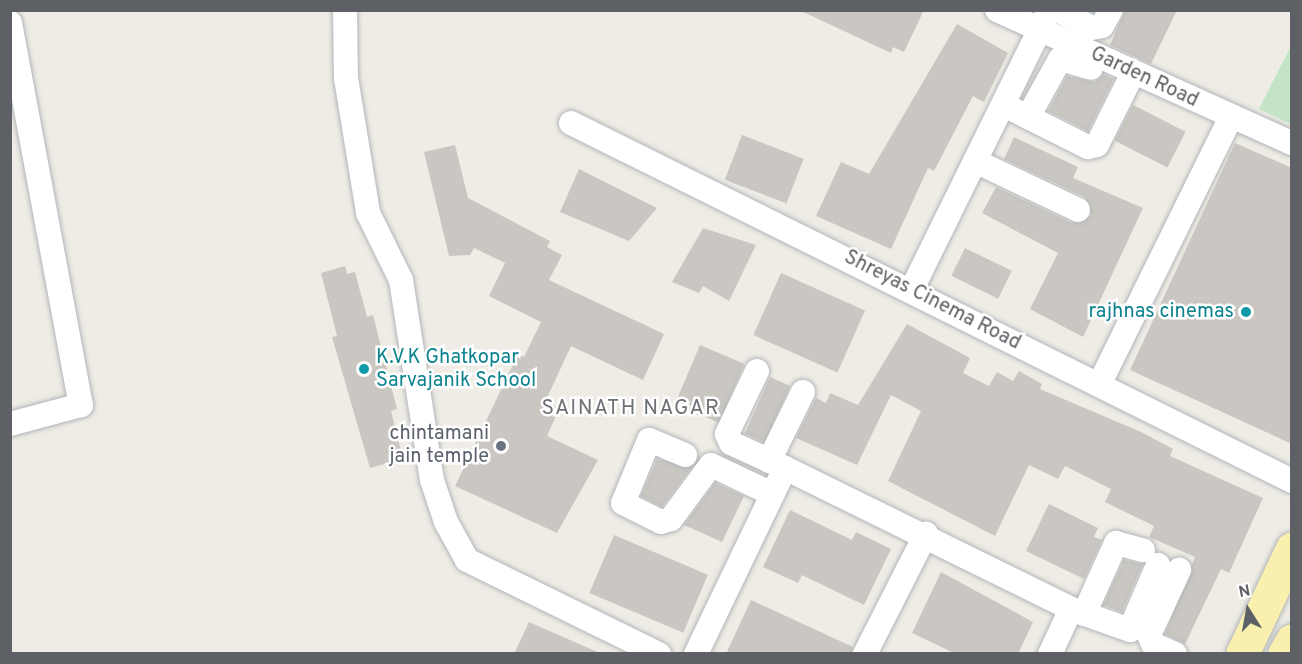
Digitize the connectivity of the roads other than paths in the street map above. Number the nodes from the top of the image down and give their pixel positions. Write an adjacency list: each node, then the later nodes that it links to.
1 (345, 10): 29 (street)
2 (997, 10): 5 (street, Garden Road)
3 (1057, 10): 4 (street)
4 (1111, 10)
5 (1045, 20): 7 (street, Garden Road); 8 (street)
6 (10, 23): 19 (street)
7 (1130, 79): 9 (street); 9 (street); 10 (street, Garden Road)
8 (1006, 106): 9 (street); 13 (street)
9 (1028, 117)
10 (1231, 117): 12 (street, Garden Road); 17 (street)
11 (572, 123): 15 (street, Shreyas Cinema Road)
12 (1292, 143)
13 (975, 161): 14 (street); 15 (street)
14 (1078, 210)
15 (912, 289): 17 (street, Shreyas Cinema Road)
16 (758, 371): 21 (street)
17 (1099, 385): 22 (street, Shreyas Cinema Road)
18 (803, 392): 21 (street)
19 (10, 424)
20 (685, 455): 23 (street)
21 (777, 464): 23 (street); 24 (street)
22 (1292, 481)
23 (772, 494): 30 (street)
24 (926, 534): 27 (street); 31 (street)
25 (1292, 548): 34 (main road)
26 (1160, 562): 27 (street); 27 (street); 33 (street)
27 (1078, 612): 32 (street)
28 (1292, 640): 35 (main road)
29 (659, 654)
30 (696, 654)
31 (865, 654)
32 (1050, 654)
33 (1175, 654)
34 (1242, 654)
35 (1284, 654)

